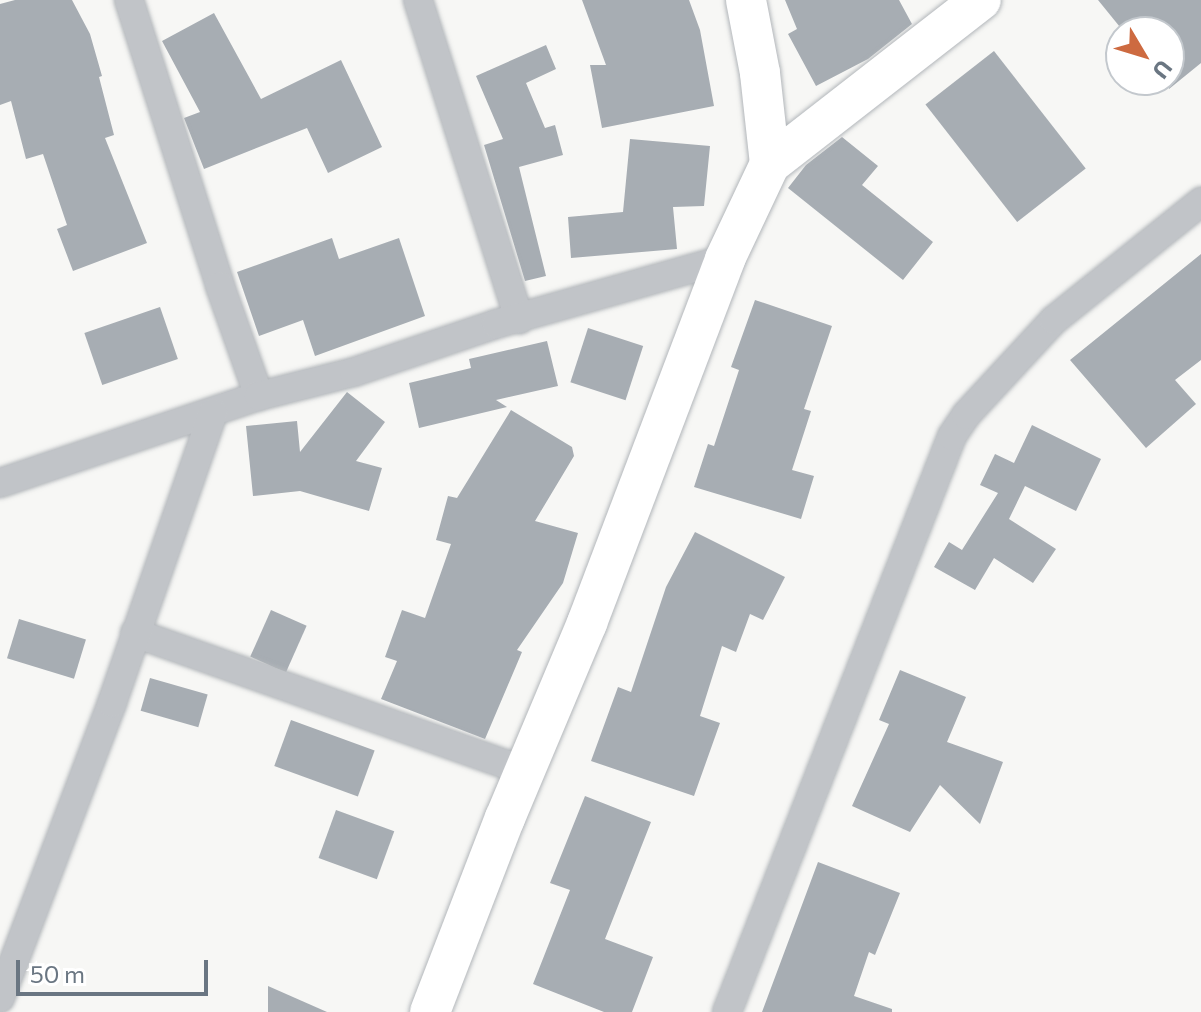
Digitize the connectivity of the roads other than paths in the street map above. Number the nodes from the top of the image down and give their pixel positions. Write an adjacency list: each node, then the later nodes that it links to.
1 (129, 0): 9 (street)
2 (418, 0): 8 (street)
3 (746, 0): 5 (main road)
4 (981, 0): 5 (main road)
5 (770, 164): 7 (main road)
6 (1201, 202): 16 (street)
7 (725, 259): 8 (street); 13 (main road)
8 (519, 319): 9 (street)
9 (259, 396): 10 (street)
10 (213, 413): 11 (street); 12 (street)
11 (0, 483)
12 (135, 633): 13 (street); 14 (street)
13 (525, 771): 15 (main road)
14 (0, 998)
15 (430, 1012)
16 (727, 1012)

